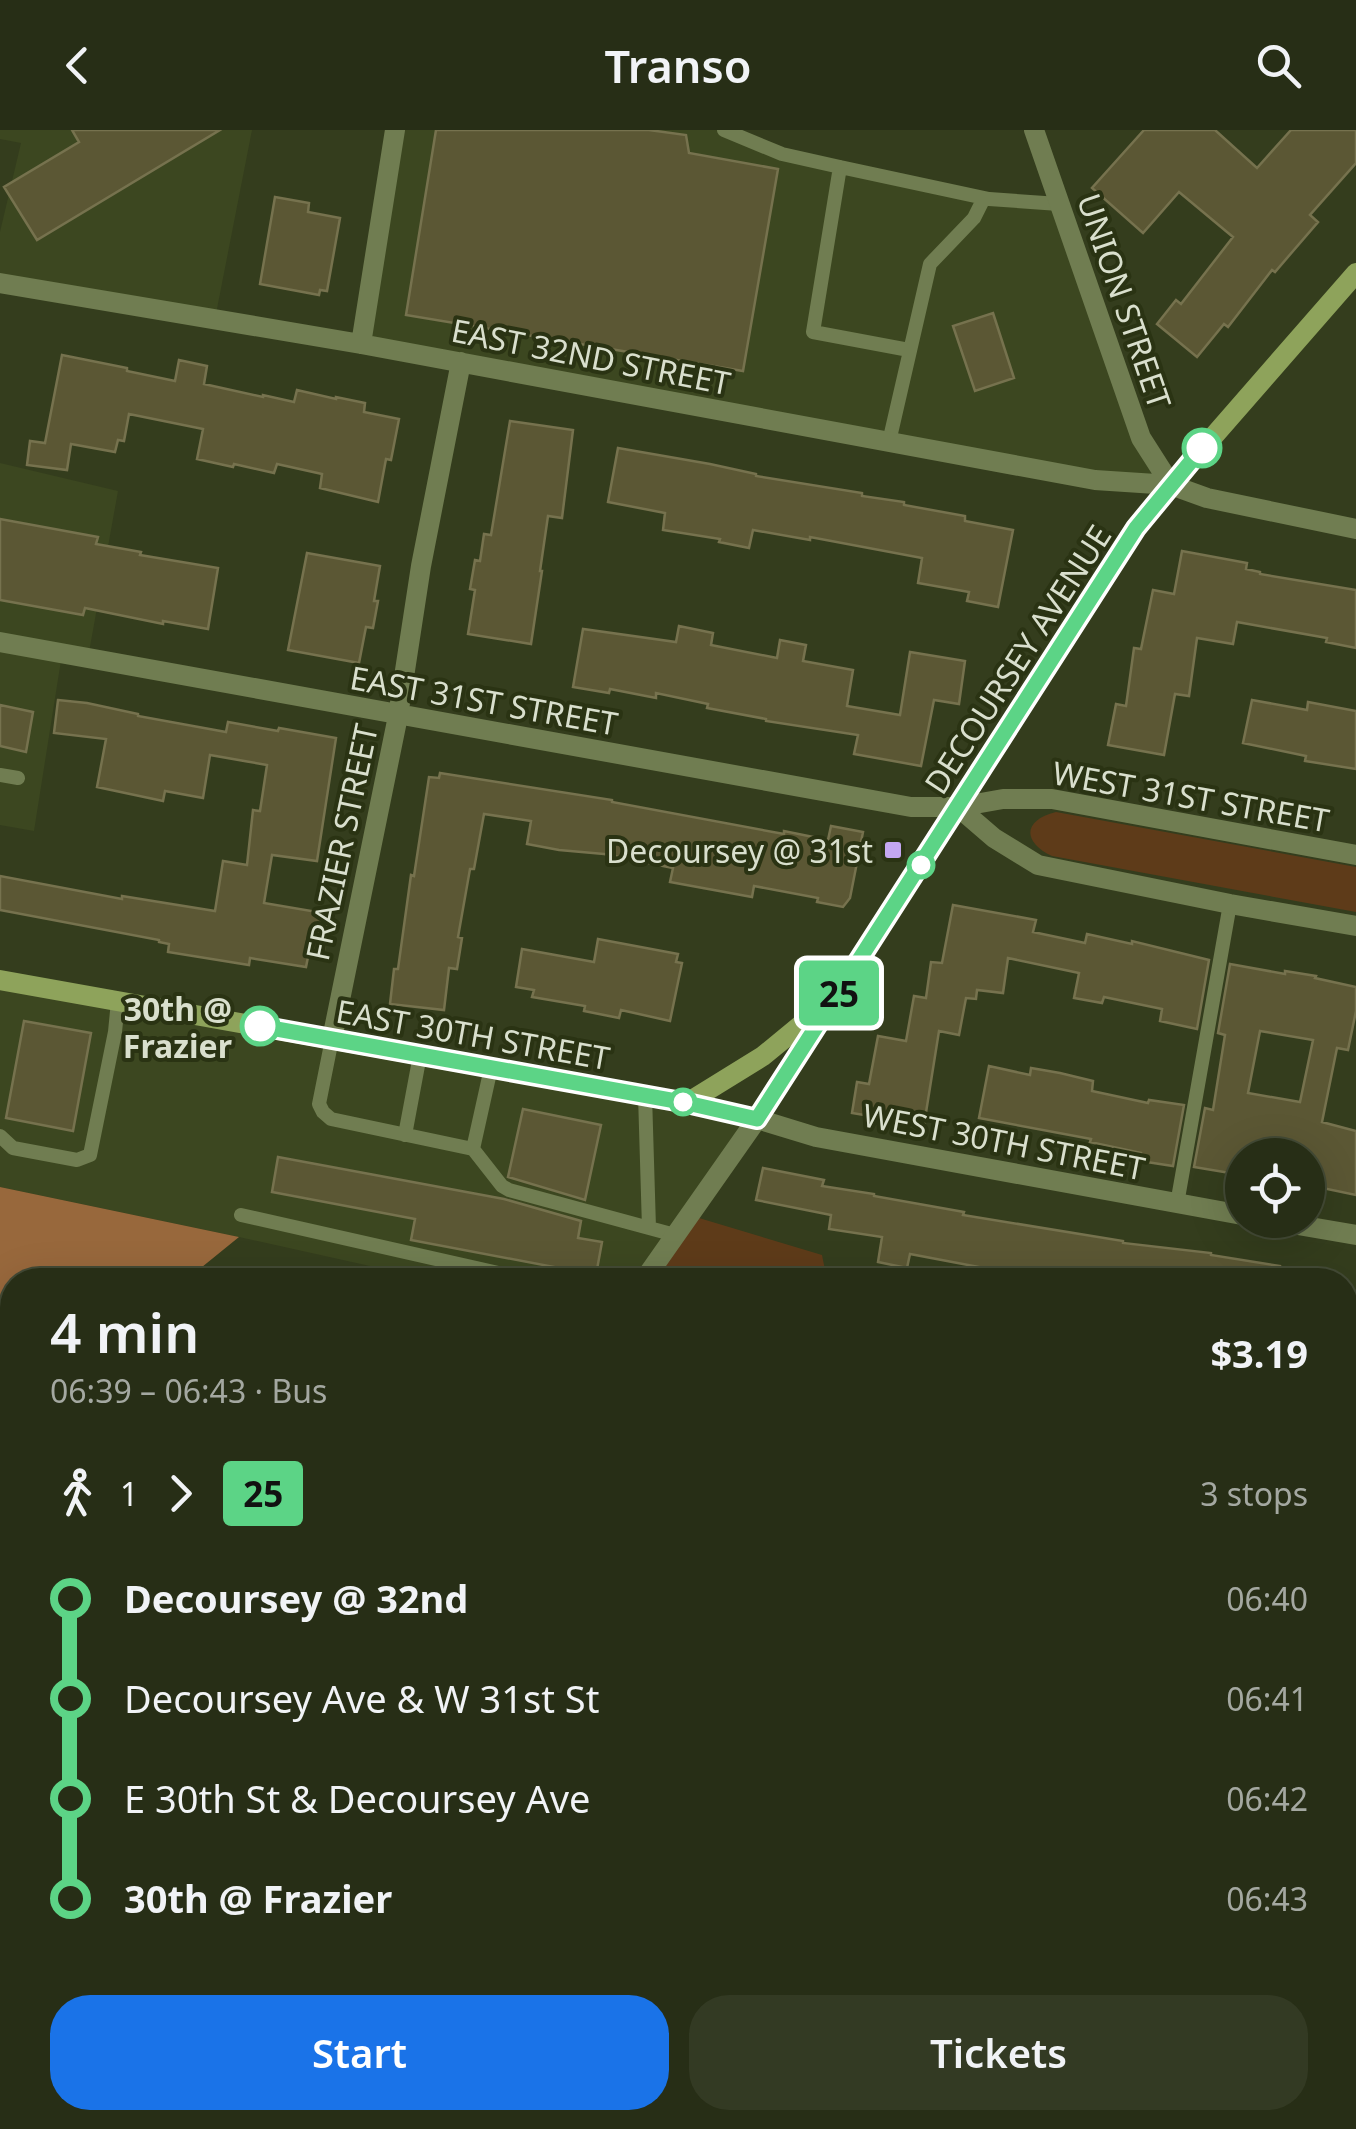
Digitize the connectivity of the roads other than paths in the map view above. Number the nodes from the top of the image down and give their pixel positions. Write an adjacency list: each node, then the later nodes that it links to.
1 (395, 130): 9 (street)
2 (724, 130): 4 (lane)
3 (1034, 130): 6 (street, UNION STREET)
4 (840, 166): 5 (lane); 10 (lane)
5 (984, 198): 6 (lane); 10 (lane)
6 (1059, 204): 13 (street, UNION STREET)
7 (1356, 273): 13 (main road, DECOURSEY AVENUE)
8 (0, 283): 9 (street, EAST 32ND STREET)
9 (361, 344): 11 (street, EAST 32ND STREET)
10 (909, 350): 12 (lane)
11 (461, 362): 12 (street, EAST 32ND STREET); 16 (street, FRAZIER STREET)
12 (889, 442): 13 (street, EAST 32ND STREET)
13 (1171, 485): 14 (street, EAST 32ND STREET); 19 (main road, DECOURSEY AVENUE)
14 (1356, 530)
15 (0, 642): 16 (street, EAST 31ST STREET)
16 (398, 716): 19 (street, EAST 31ST STREET); 26 (street, FRAZIER STREET)
17 (0, 774): 18 (lane)
18 (18, 778)
19 (958, 807): 20 (street, WEST 31ST STREET); 21 (street); 25 (main road, DECOURSEY AVENUE)
20 (1356, 855)
21 (1230, 904): 22 (street); 35 (lane)
22 (1356, 926)
23 (0, 980): 24 (main road, EAST 30TH STREET)
24 (118, 1001): 26 (main road, EAST 30TH STREET); 33 (lane)
25 (830, 1006): 30 (main road, DECOURSEY AVENUE); 31 (main road, DECOURSEY AVENUE)
26 (332, 1039): 27 (main road, EAST 30TH STREET); 32 (lane)
27 (420, 1055): 28 (main road, EAST 30TH STREET); 32 (lane)
28 (491, 1068): 29 (main road, EAST 30TH STREET); 34 (lane)
29 (645, 1095): 30 (main road, EAST 30TH STREET); 38 (lane)
30 (687, 1103): 31 (main road, EAST 30TH STREET)
31 (757, 1119): 35 (street, WEST 30TH STREET); 41 (street, DECOURSEY AVENUE)
32 (405, 1134): 34 (lane)
33 (0, 1136)
34 (473, 1148): 38 (lane)
35 (1177, 1204): 36 (street, WEST 30TH STREET)
36 (1225, 1213)
37 (241, 1215): 42 (lane)
38 (649, 1228): 41 (lane)
39 (1325, 1230): 40 (street)
40 (1356, 1235)
41 (675, 1236): 43 (street, DECOURSEY AVENUE)
42 (477, 1268)
43 (652, 1268)

